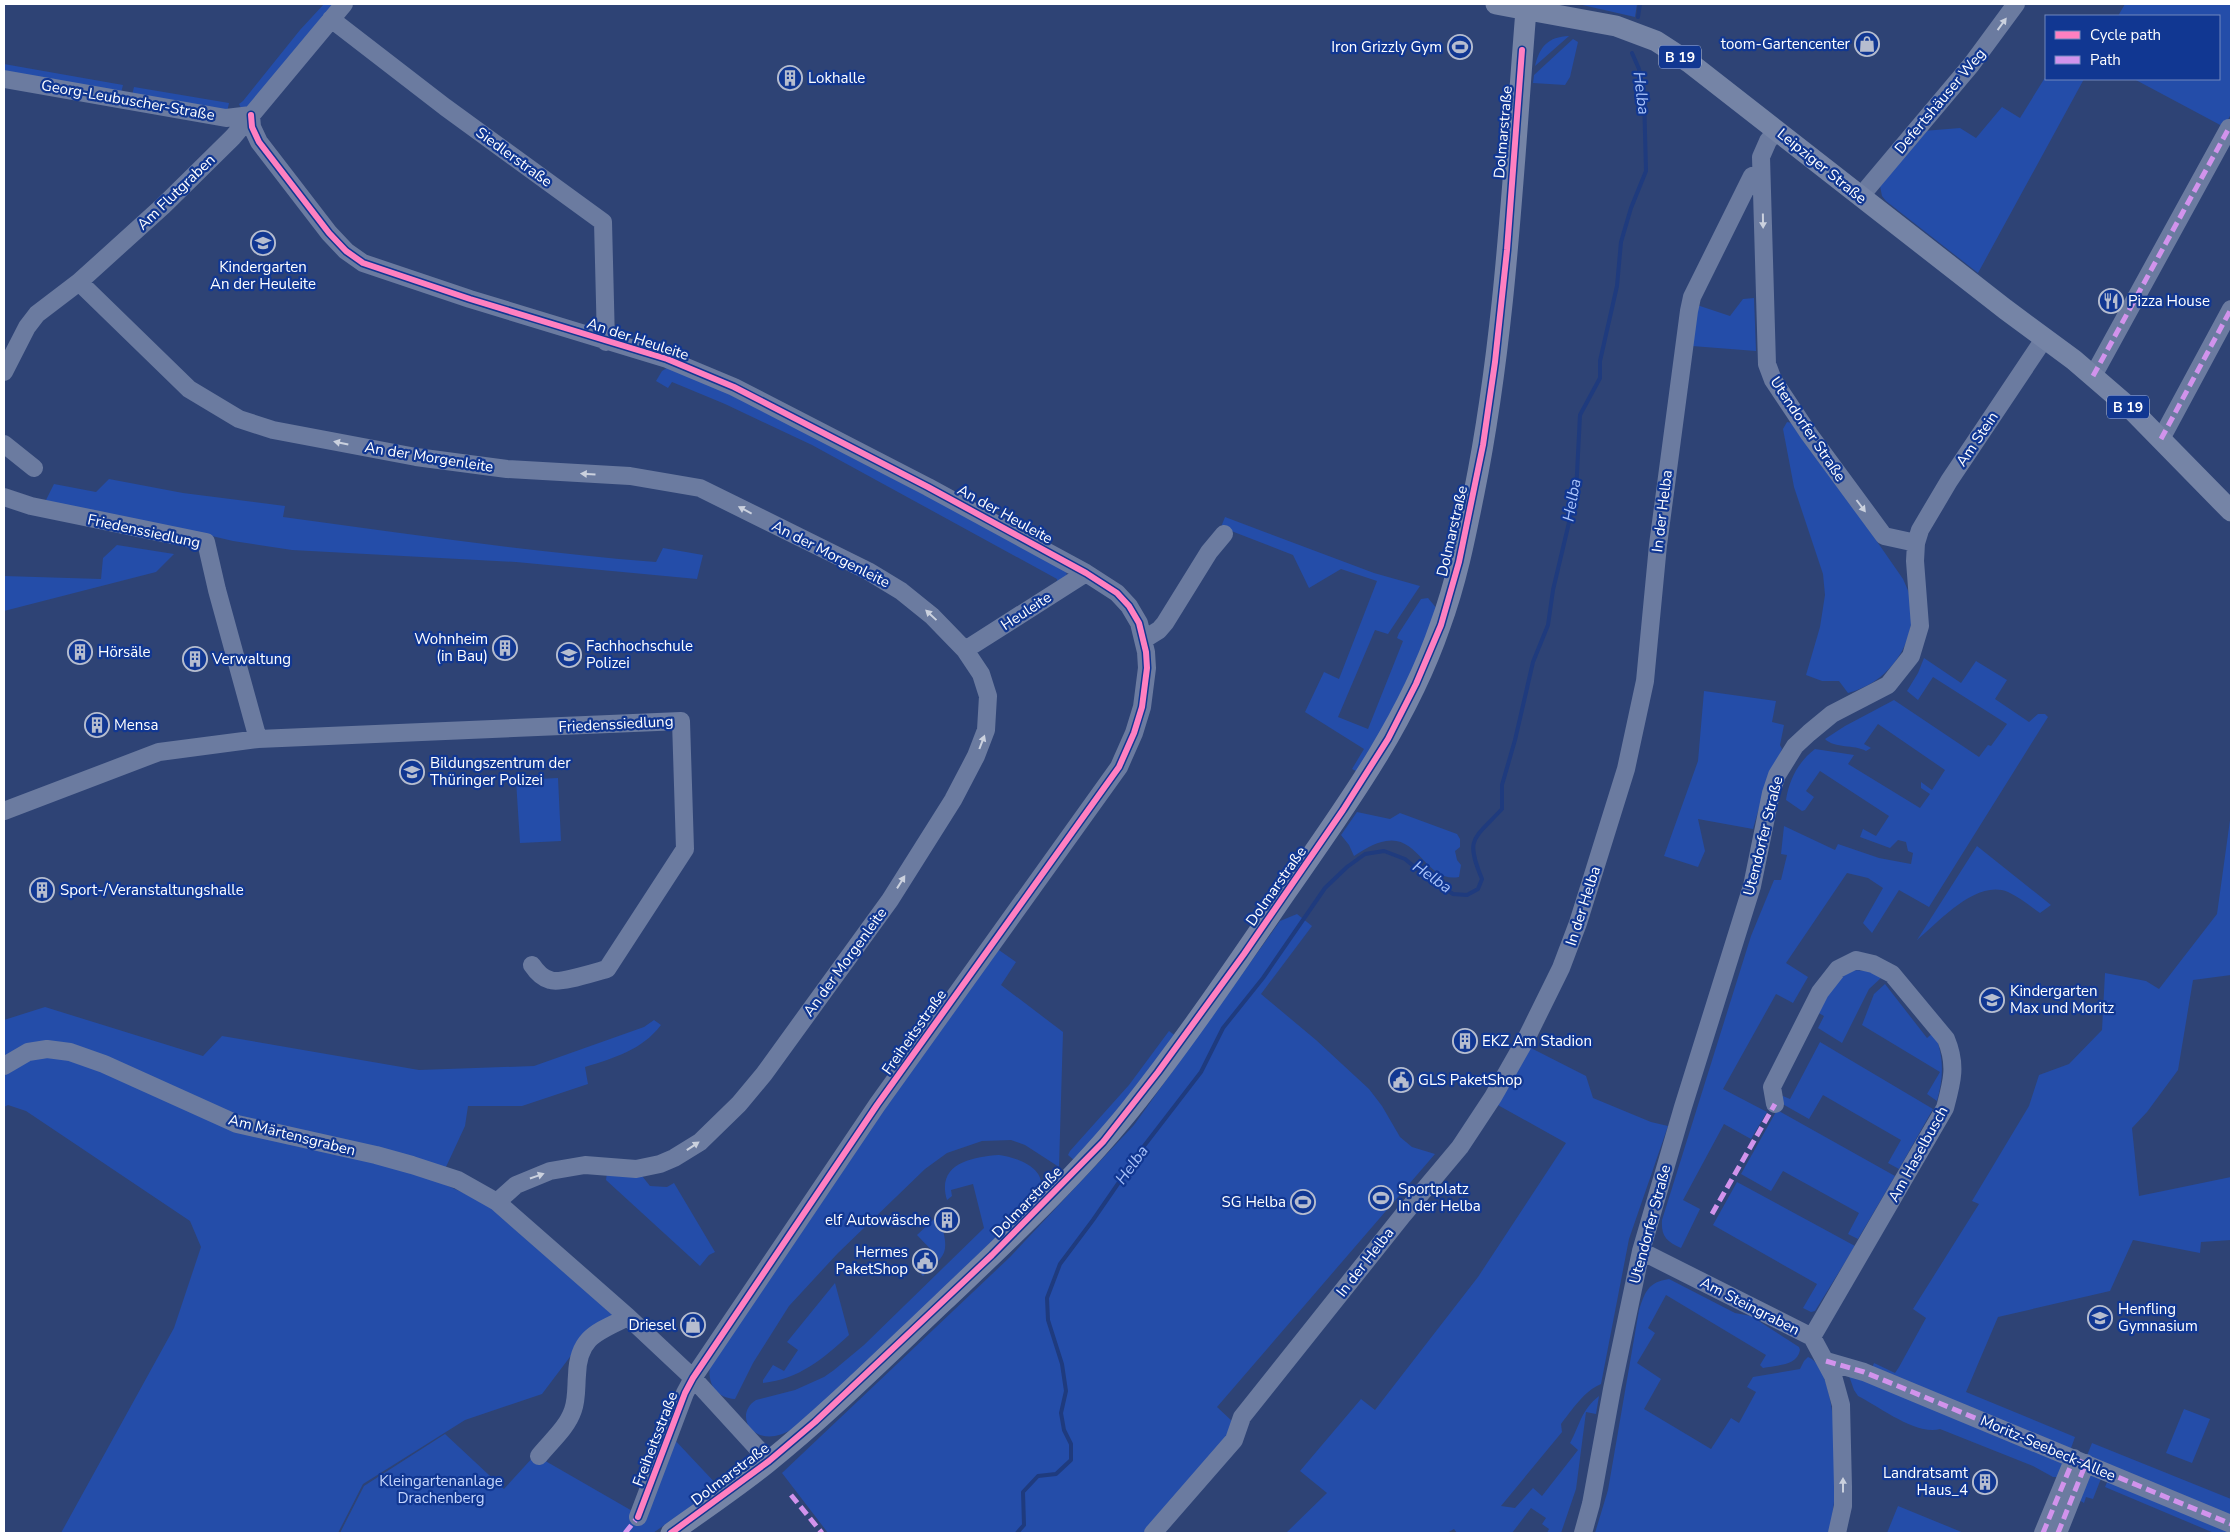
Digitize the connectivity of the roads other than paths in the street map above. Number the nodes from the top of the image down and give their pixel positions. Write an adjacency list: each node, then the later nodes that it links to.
1 (344, 4): 5 (street, Am Flutgraben)
2 (1496, 4): 4 (main road, Leipziger Straße)
3 (2016, 4): 11 (street, Defertshäuser Weg, one-way to 3)
4 (1526, 7): 9 (main road, Leipziger Straße / B 19); 40 (main road, Dolmarstraße)
5 (331, 19): 7 (street, Am Flutgraben); 15 (street, Siedlerstraße)
6 (4, 79): 7 (street, Georg-Leubuscher-Straße)
7 (252, 115): 12 (street, Am Flutgraben); 15 (street, An der Heuleite)
8 (2228, 128): 17 (street)
9 (1777, 130): 10 (street, Utendorfer Straße); 11 (main road, Leipziger Straße / B 19)
10 (1761, 172): 24 (street, Utendorfer Straße, one-way to 24); 45 (street, In der Helba)
11 (1860, 197): 14 (main road, Leipziger Straße / B 19)
12 (78, 282): 16 (street, Am Flutgraben); 27 (street, An der Morgenleite, one-way to 12)
13 (2231, 309): 18 (street)
14 (2044, 339): 17 (main road, Leipziger Straße / B 19); 24 (street, Am Stein)
15 (606, 342): 25 (street, An der Heuleite)
16 (4, 372)
17 (2093, 376): 18 (main road, Leipziger Straße / B 19)
18 (2161, 439): 22 (main road, Leipziger Straße / B 19)
19 (4, 444): 20 (street)
20 (34, 468)
21 (4, 497): 28 (street, Friedenssiedlung)
22 (2231, 511)
23 (1224, 534): 26 (street)
24 (1916, 543): 34 (street, Utendorfer Straße)
25 (1086, 573): 26 (street, Freiheitsstraße); 27 (street, Heuleite)
26 (1143, 640): 38 (street, Freiheitsstraße)
27 (965, 650): 33 (street, An der Morgenleite, one-way to 27)
28 (258, 739): 29 (street, Friedenssiedlung); 30 (street, Friedenssiedlung)
29 (4, 811)
30 (532, 965)
31 (4, 1066): 33 (street, Am Märtensgraben)
32 (1775, 1104): 36 (street, Am Haselbusch)
33 (497, 1202): 35 (street, Freiheitsstraße)
34 (1641, 1251): 36 (street, Am Steingraben); 46 (street, Utendorfer Straße)
35 (628, 1317): 38 (street, Freiheitsstraße); 39 (street)
36 (1812, 1337): 37 (street, Am Steingraben)
37 (1826, 1361): 41 (street, Moritz-Seebeck-Allee); 47 (street, Am Steingraben, one-way to 37)
38 (693, 1378): 40 (street); 42 (street, Freiheitsstraße)
39 (539, 1456)
40 (769, 1461): 44 (main road, Dolmarstraße)
41 (2080, 1461): 43 (street, Moritz-Seebeck-Allee); 48 (street); 49 (street)
42 (638, 1517)
43 (2231, 1524)
44 (671, 1533)
45 (1153, 1533)
46 (1583, 1533)
47 (1837, 1533)
48 (2043, 1533)
49 (2058, 1533)

